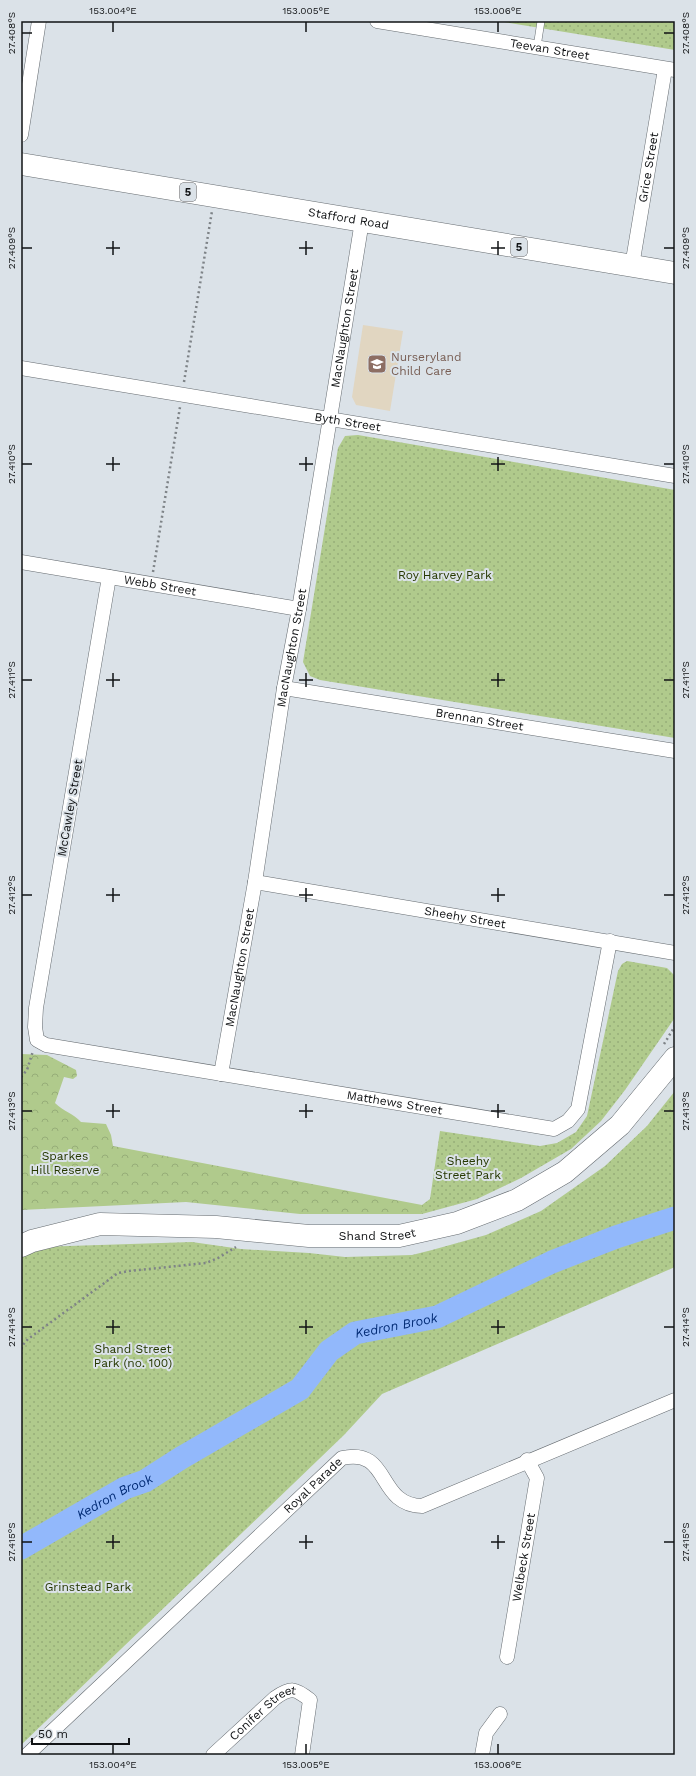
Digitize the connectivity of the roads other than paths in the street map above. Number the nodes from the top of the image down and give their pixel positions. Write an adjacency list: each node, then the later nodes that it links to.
1 (39, 21): 6 (street)
2 (377, 21): 4 (street, Teevan Street)
3 (541, 21): 4 (lane)
4 (537, 47): 5 (street, Teevan Street)
5 (670, 69): 9 (street, Grice Street)
6 (21, 135)
7 (21, 164): 8 (main road, Stafford Road / 5)
8 (362, 221): 9 (main road, Stafford Road / 5); 12 (street, MacNaughton Street)
9 (632, 266): 10 (main road, Stafford Road / 5)
10 (675, 273)
11 (21, 368): 12 (street, Byth Street)
12 (329, 419): 13 (street, Byth Street); 16 (street, MacNaughton Street)
13 (675, 476)
14 (21, 562): 15 (street, Webb Street)
15 (109, 577): 16 (street, Webb Street); 22 (street, McCawley Street)
16 (300, 609): 17 (street, MacNaughton Street)
17 (284, 688): 18 (street, Brennan Street); 19 (street, MacNaughton Street)
18 (675, 751)
19 (255, 882): 20 (street, Sheehy Street); 24 (street, MacNaughton Street)
20 (610, 941): 21 (street, Sheehy Street); 24 (street, Matthews Street)
21 (675, 953)
22 (37, 1040): 24 (street, Matthews Street)
23 (669, 1052): 25 (main road, Shand Street)
24 (221, 1074)
25 (21, 1246)
26 (675, 1400): 27 (street, Royal Parade)
27 (527, 1460): 28 (street, Welbeck Street); 30 (street, Royal Parade)
28 (507, 1658)
29 (500, 1714): 33 (street)
30 (27, 1755)
31 (213, 1755): 32 (street, Conifer Street)
32 (302, 1755)
33 (482, 1755)

